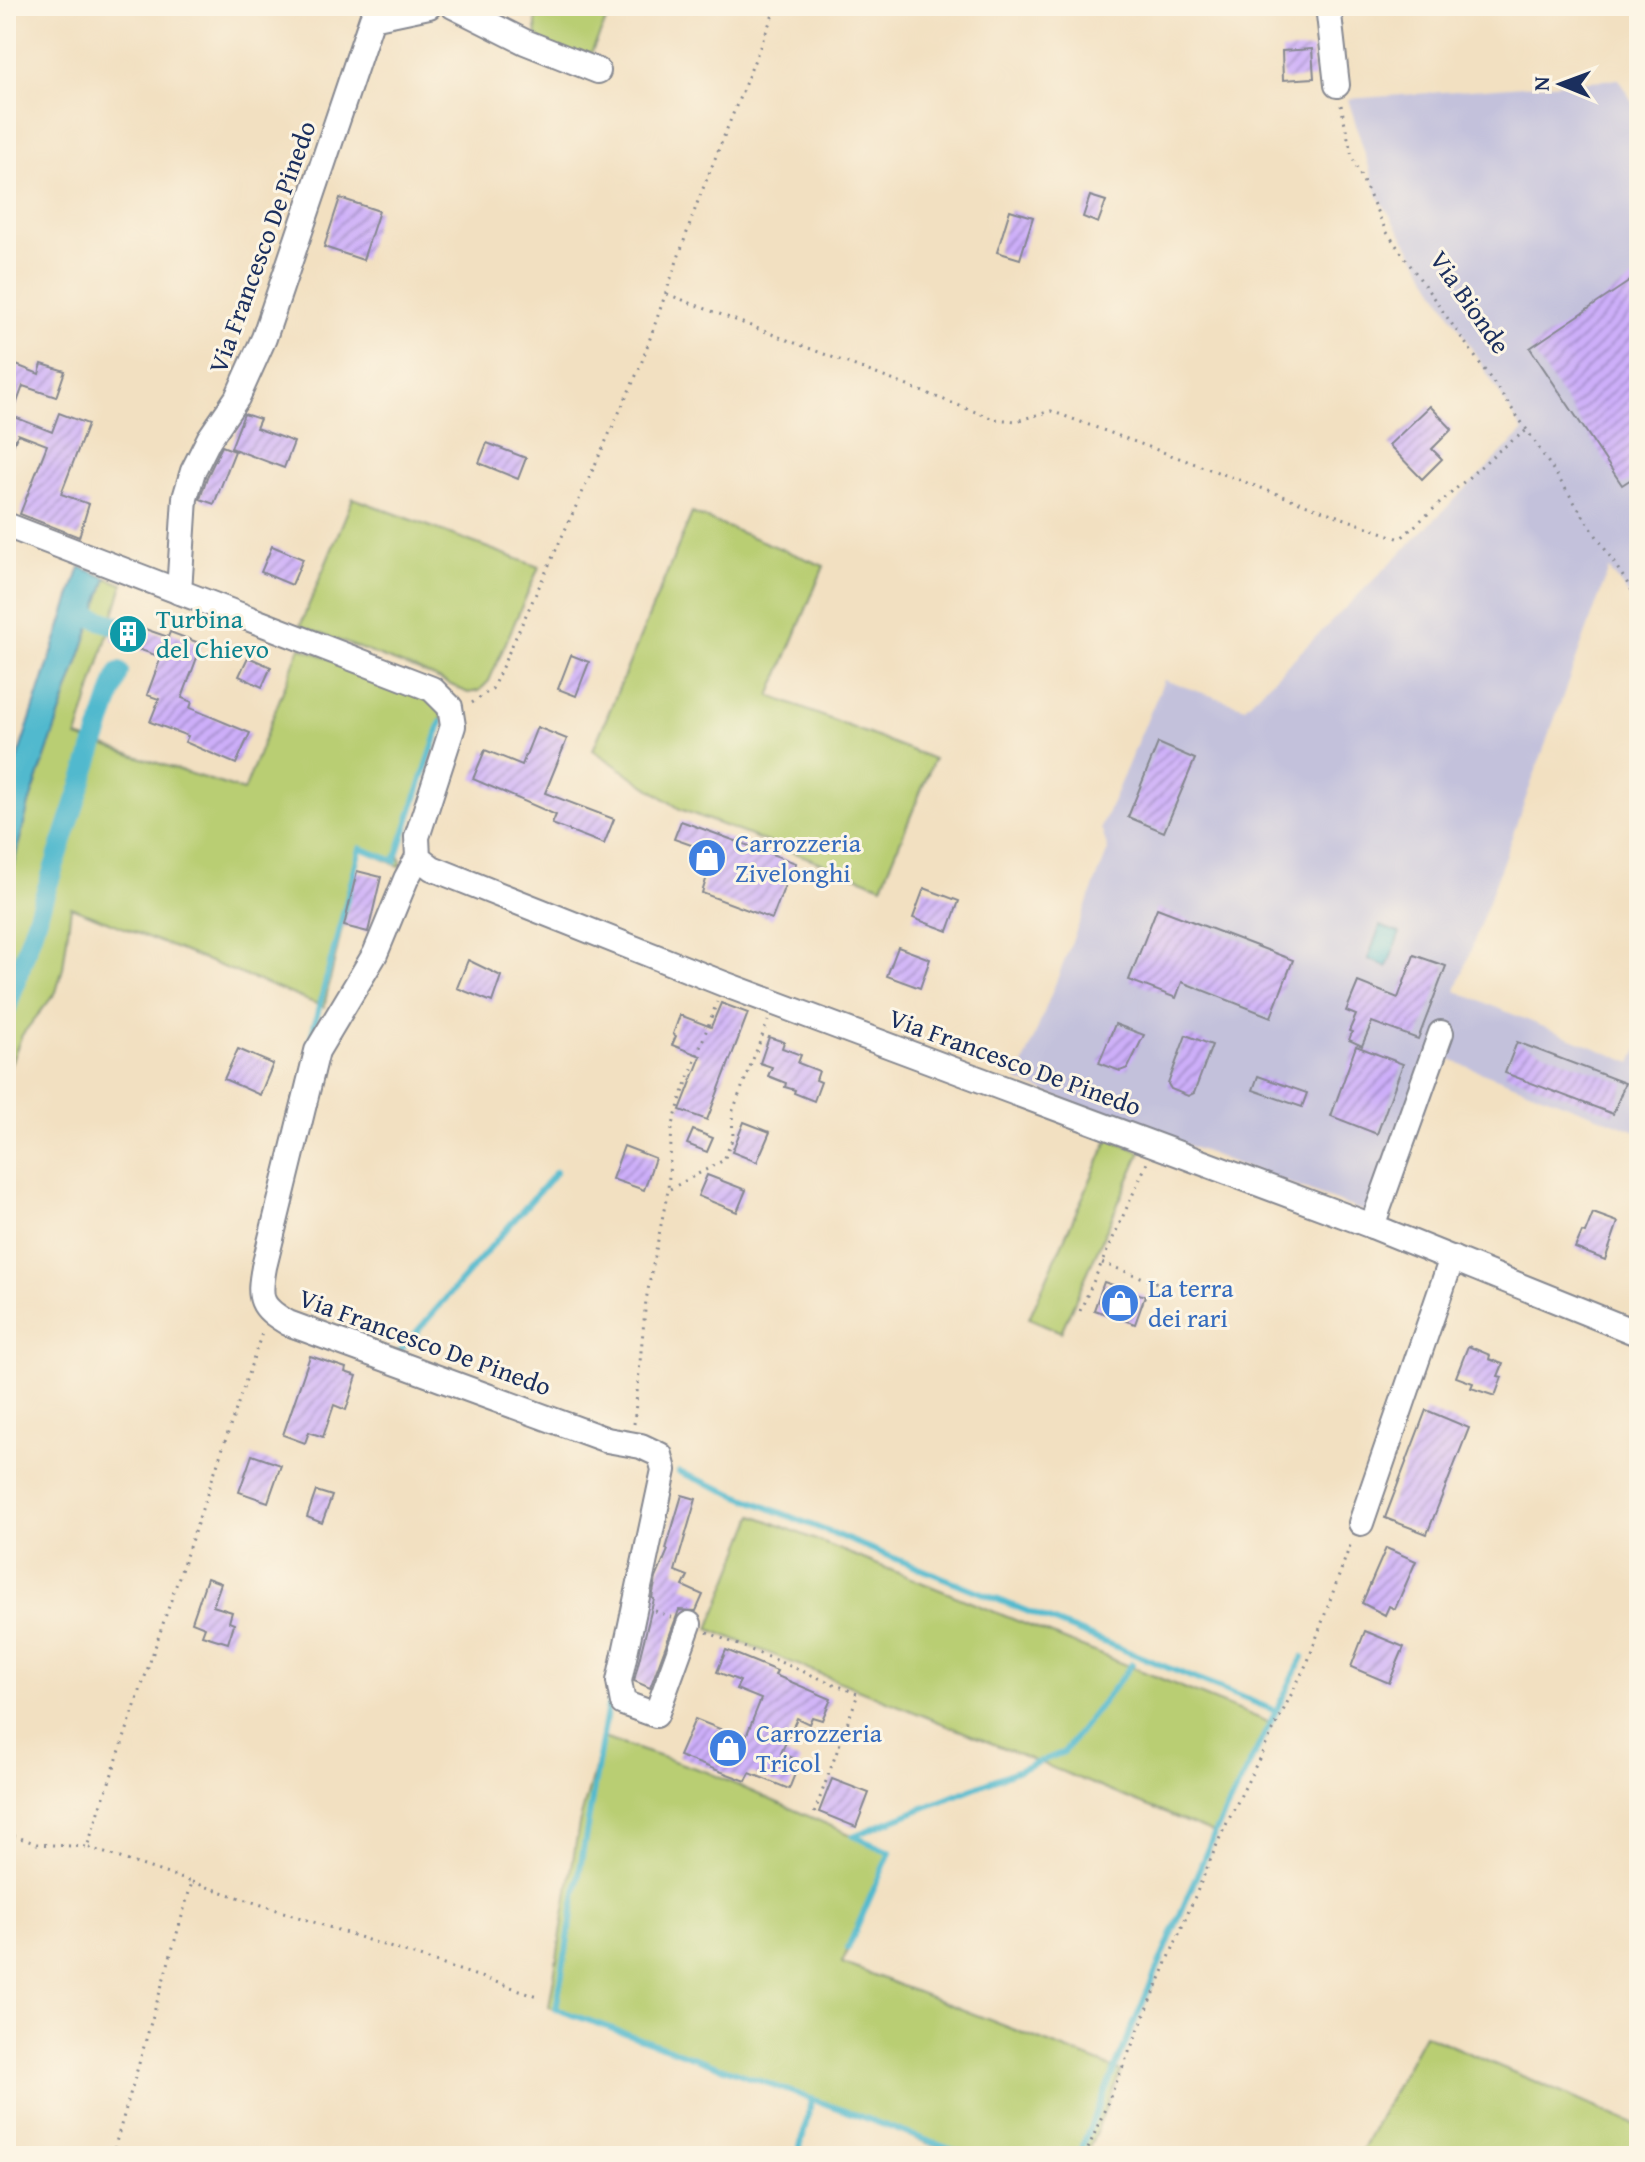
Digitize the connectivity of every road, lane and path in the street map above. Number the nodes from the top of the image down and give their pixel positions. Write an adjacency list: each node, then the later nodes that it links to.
1 (429, 6): 10 (street, Via Francesco De Pinedo)
2 (453, 6): 5 (street)
3 (1328, 6): 6 (street)
4 (776, 7): 7 (path)
5 (598, 71)
6 (1337, 85): 8 (path, Via Bionde)
7 (667, 294): 8 (path); 12 (path)
8 (1527, 430): 11 (path, Via Bionde)
9 (6, 525): 10 (street)
10 (179, 592): 12 (street)
11 (1639, 601)
12 (450, 707): 13 (street, Via Francesco De Pinedo)
13 (418, 857): 14 (street, Via Francesco De Pinedo); 23 (street, Via Francesco De Pinedo)
14 (724, 984): 15 (street, Via Francesco De Pinedo); 18 (path)
15 (775, 1003): 17 (street, Via Francesco De Pinedo); 18 (path)
16 (1441, 1033): 19 (street)
17 (1154, 1144): 19 (street, Via Francesco De Pinedo); 21 (path)
18 (668, 1190): 26 (path)
19 (1372, 1226): 20 (street, Via Francesco De Pinedo)
20 (1452, 1258): 25 (street, Via Francesco De Pinedo); 27 (street)
21 (1102, 1263): 22 (path); 24 (path)
22 (1174, 1289)
23 (266, 1310): 26 (street, Via Francesco De Pinedo); 32 (path)
24 (1080, 1311)
25 (1639, 1334)
26 (635, 1445): 28 (street, Via Francesco De Pinedo)
27 (1361, 1523): 36 (path)
28 (637, 1604): 29 (path); 29 (street, Via Francesco De Pinedo)
29 (689, 1624): 30 (path)
30 (814, 1814)
31 (6, 1833): 32 (path)
32 (87, 1847): 33 (path)
33 (192, 1882): 34 (path); 35 (path)
34 (541, 1997)
35 (112, 2156)
36 (1085, 2156)

